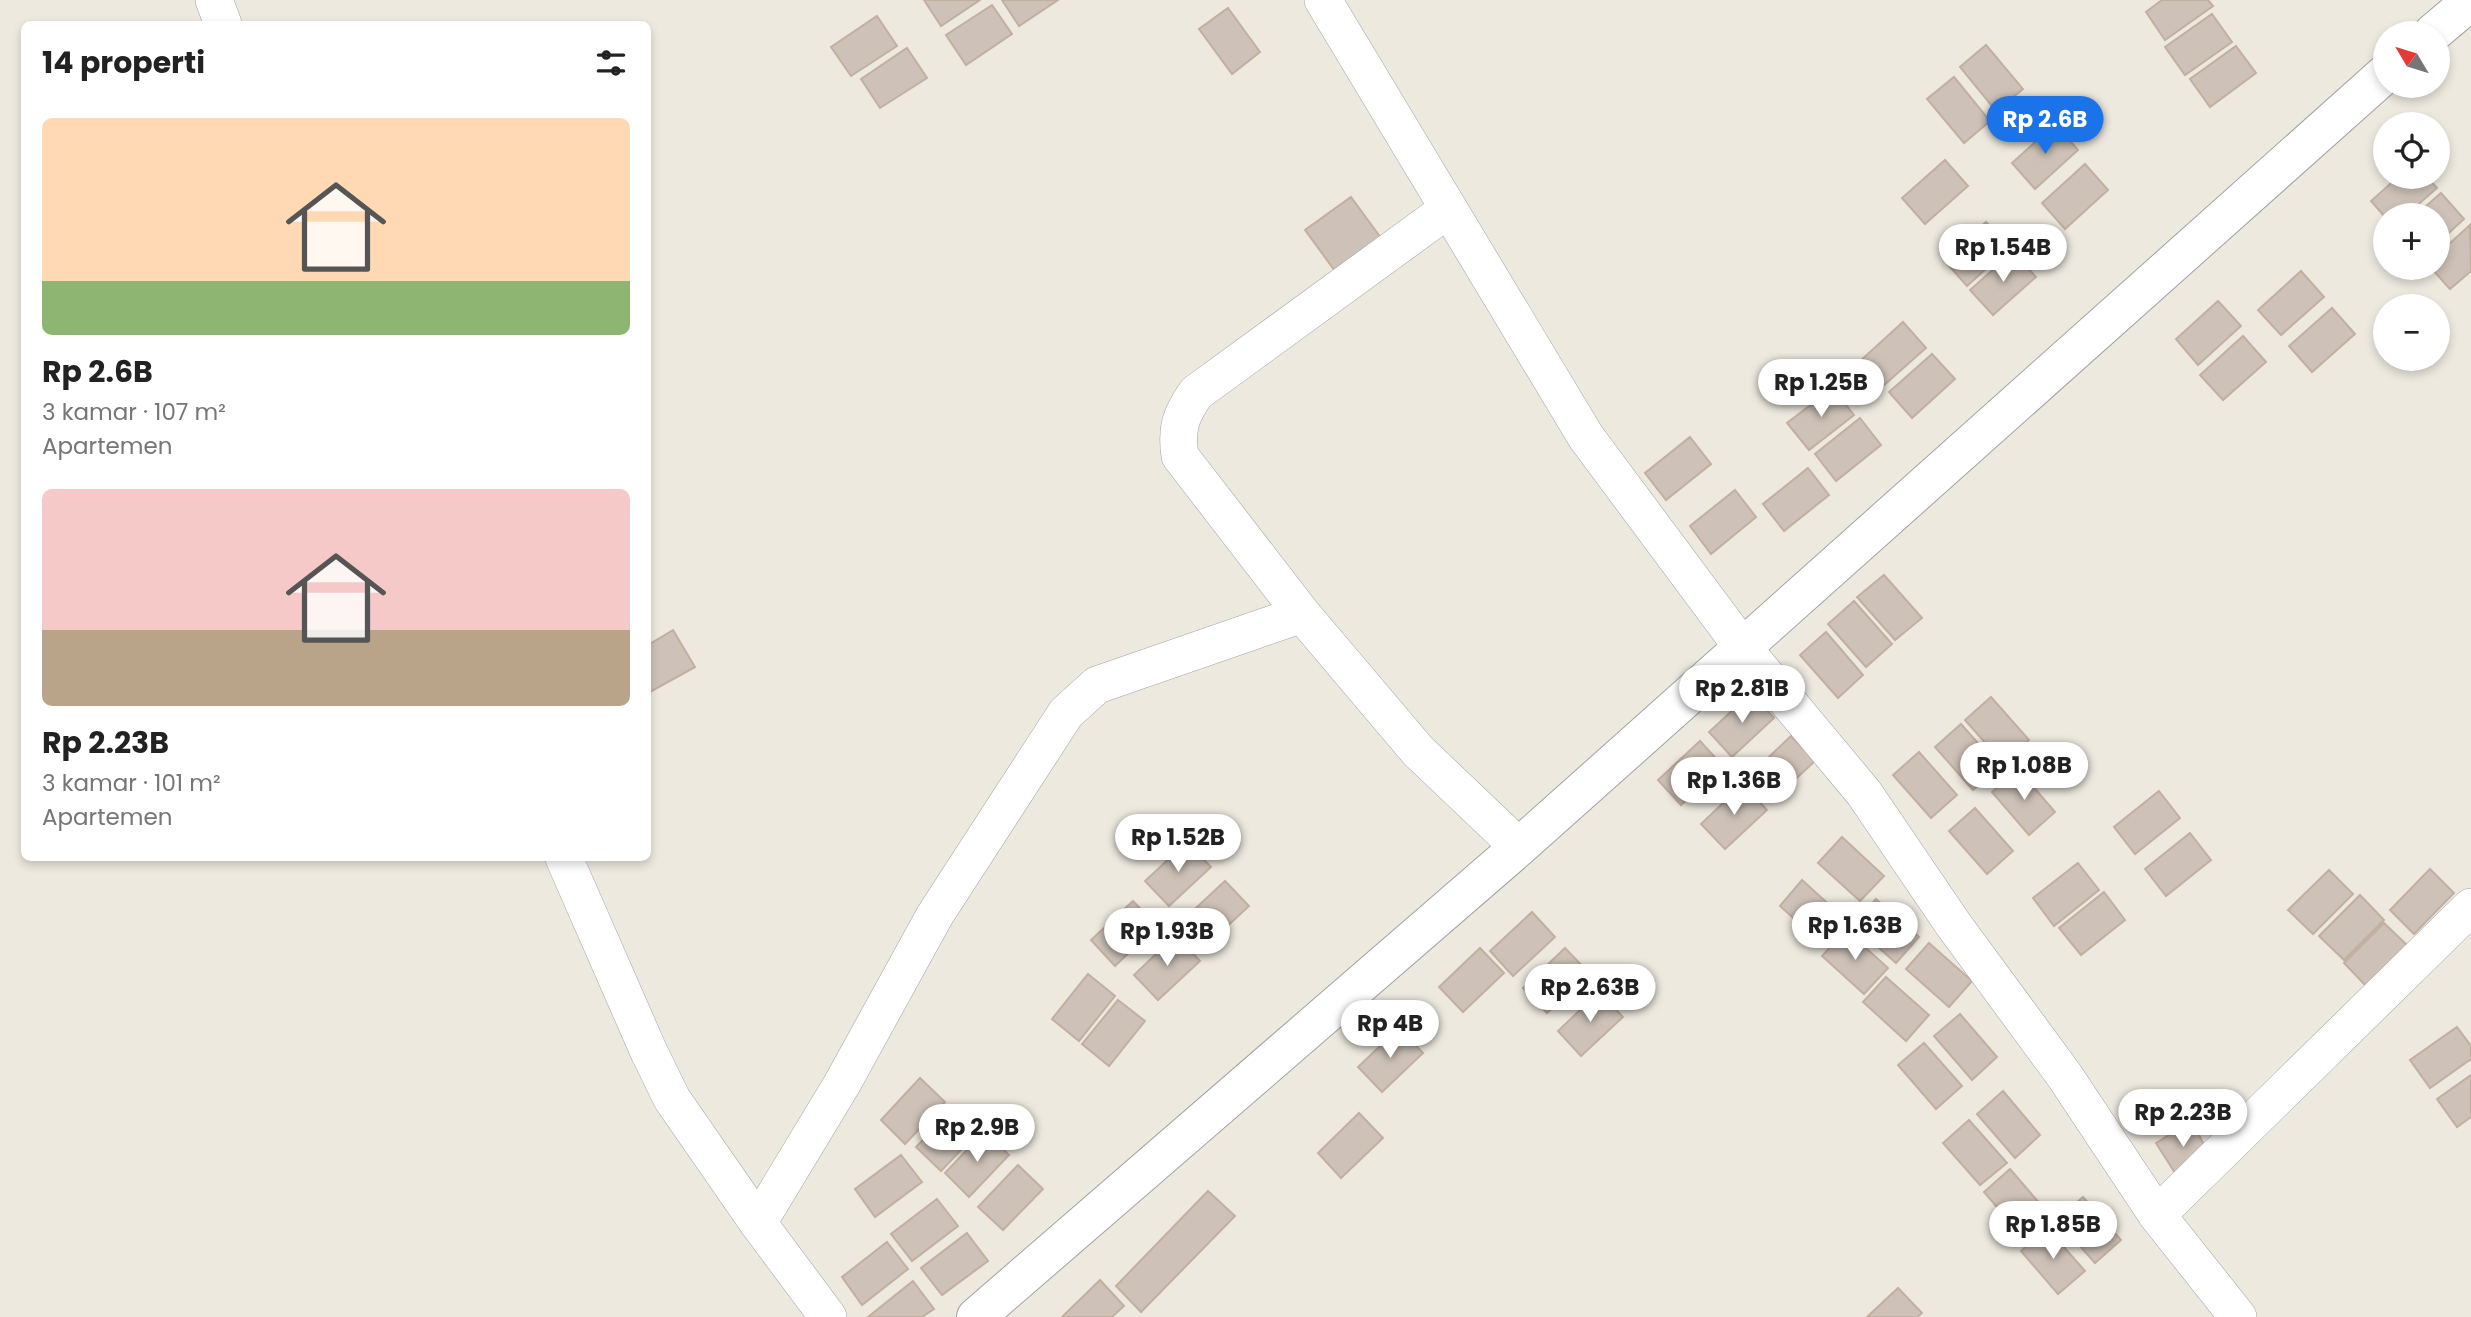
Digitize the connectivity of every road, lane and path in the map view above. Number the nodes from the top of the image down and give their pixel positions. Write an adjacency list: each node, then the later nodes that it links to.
1 (214, 0): 4 (street)
2 (1323, 0): 7 (street)
3 (2471, 1): 5 (street)
4 (222, 21)
5 (2447, 21)
6 (2373, 85): 9 (street)
7 (1447, 210): 8 (street); 9 (street)
8 (1302, 614): 10 (street); 14 (street)
9 (1743, 648): 10 (street); 13 (street)
10 (1519, 847): 16 (street)
11 (566, 861): 14 (street)
12 (2471, 907): 13 (street)
13 (2157, 1215): 17 (street)
14 (758, 1223): 15 (street)
15 (828, 1317)
16 (976, 1317)
17 (2238, 1317)

